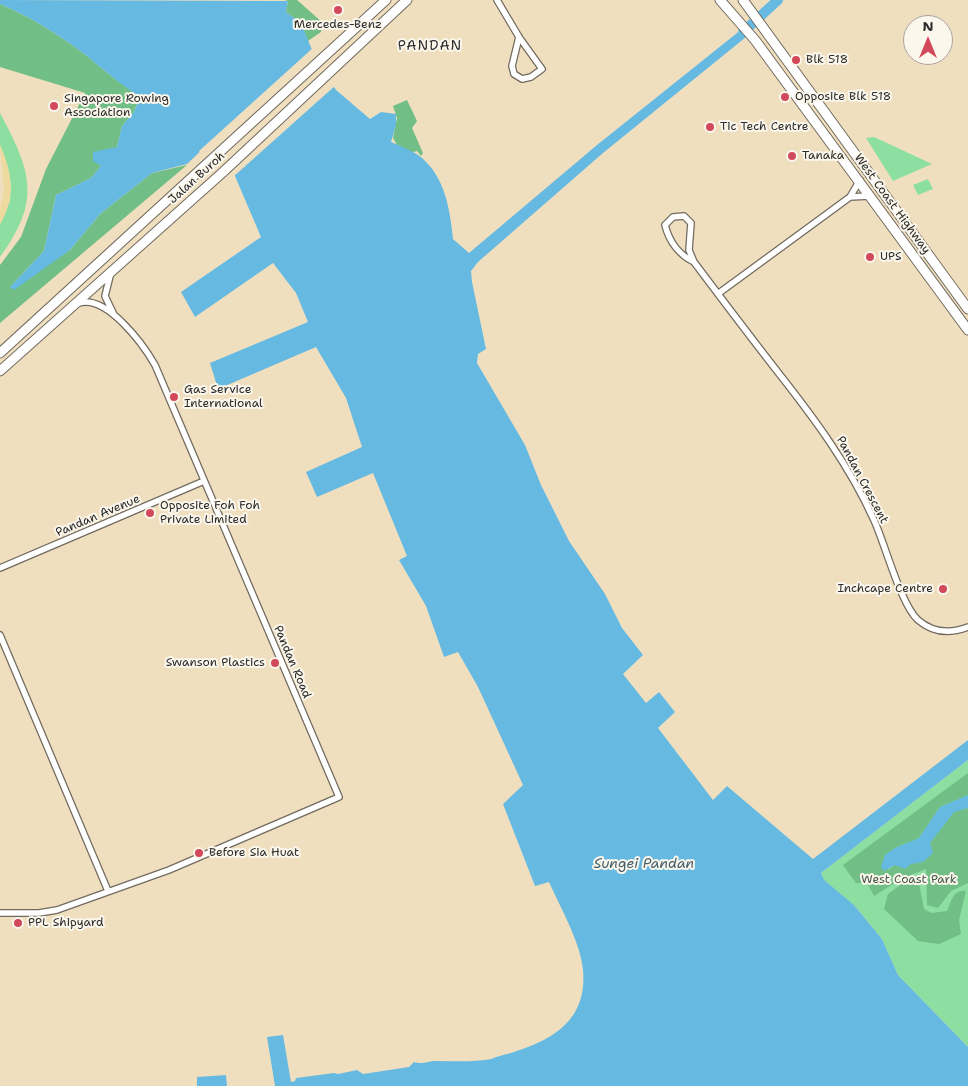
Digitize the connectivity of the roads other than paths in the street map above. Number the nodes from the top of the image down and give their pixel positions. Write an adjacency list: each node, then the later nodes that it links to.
1 (386, 0): 22 (highway, Jalan Buroh)
2 (407, 0): 14 (highway, Jalan Buroh)
3 (497, 0): 9 (street)
4 (720, 0): 8 (highway, West Coast Highway)
5 (727, 0): 8 (highway)
6 (739, 0): 7 (highway, West Coast Highway)
7 (747, 5): 15 (highway, West Coast Highway)
8 (731, 11): 10 (highway, West Coast Highway)
9 (518, 36): 9 (street)
10 (860, 180): 11 (highway, West Coast Highway); 12 (street)
11 (872, 196): 12 (street); 17 (highway, West Coast Highway)
12 (850, 197): 16 (street)
13 (694, 262): 13 (street, Pandan Crescent); 16 (street, Pandan Crescent)
14 (116, 265): 18 (highway, Jalan Buroh); 20 (street, Pandan Road)
15 (950, 285): 17 (highway); 19 (highway, West Coast Highway)
16 (719, 293): 26 (street, Pandan Crescent)
17 (942, 293): 21 (highway, West Coast Highway)
18 (73, 306): 20 (street, Pandan Road); 23 (highway, Jalan Buroh)
19 (968, 309)
20 (114, 315): 24 (street, Pandan Road)
21 (968, 330)
22 (0, 353)
23 (0, 371)
24 (204, 481): 25 (street, Pandan Avenue); 28 (street, Pandan Road)
25 (0, 568)
26 (968, 627)
27 (0, 635): 28 (street)
28 (108, 891): 29 (street, Pandan Road)
29 (0, 913)

